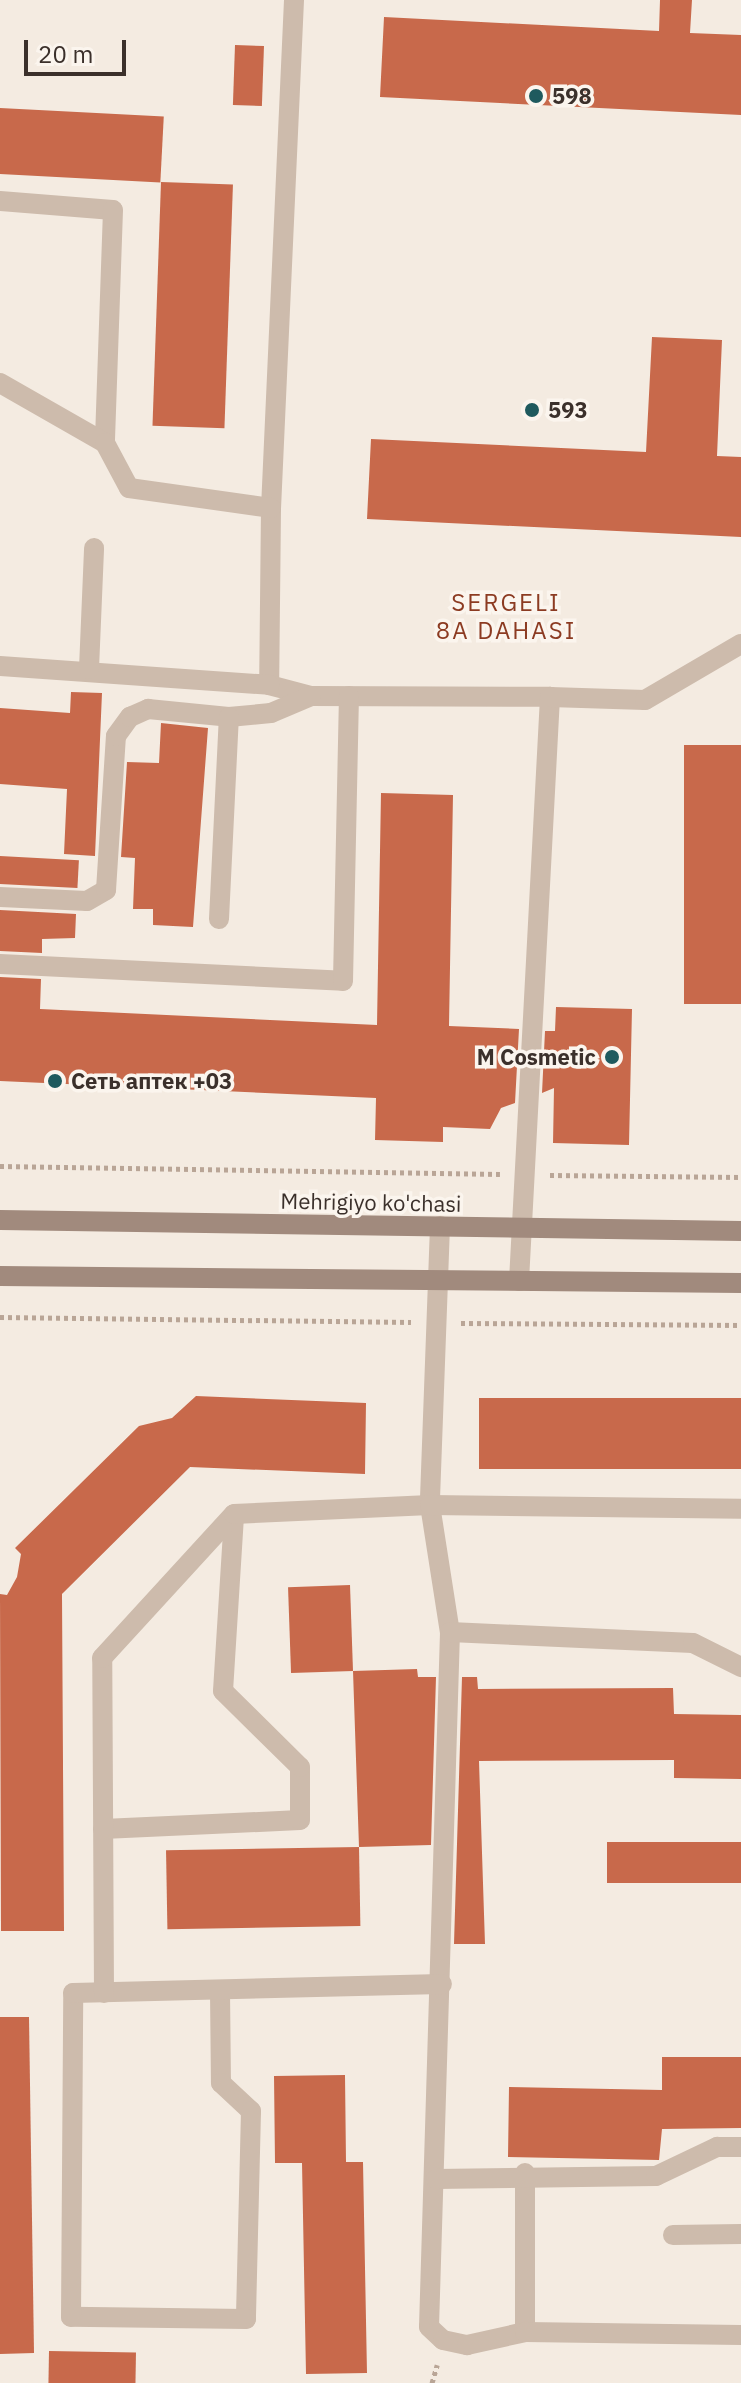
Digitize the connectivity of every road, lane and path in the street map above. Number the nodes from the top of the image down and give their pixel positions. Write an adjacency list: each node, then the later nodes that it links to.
1 (294, 0): 5 (lane)
2 (0, 201): 4 (lane)
3 (0, 383): 4 (lane)
4 (105, 443): 5 (lane)
5 (271, 508): 10 (lane)
6 (94, 548): 9 (lane)
7 (741, 644): 13 (lane)
8 (0, 666): 9 (lane)
9 (89, 669): 10 (lane)
10 (269, 685): 11 (lane)
11 (311, 696): 12 (lane); 14 (lane)
12 (349, 696): 13 (lane); 17 (lane)
13 (550, 697): 19 (lane)
14 (229, 717): 15 (lane); 16 (lane)
15 (0, 897)
16 (219, 919)
17 (0, 964)
18 (0, 1166): 19 (path)
19 (525, 1174): 20 (path); 23 (lane)
20 (741, 1177)
21 (0, 1220): 22 (main road, Mehrigiyo ko'chasi)
22 (440, 1226): 23 (main road, Mehrigiyo ko'chasi); 26 (lane)
23 (522, 1228): 24 (main road, Mehrigiyo ko'chasi); 27 (lane)
24 (741, 1231)
25 (0, 1276): 26 (main road)
26 (438, 1280): 27 (main road); 30 (lane)
27 (519, 1281): 28 (main road)
28 (741, 1283)
29 (0, 1317): 30 (path)
30 (437, 1323): 31 (path); 32 (lane)
31 (741, 1325)
32 (430, 1505): 33 (lane); 34 (lane); 35 (lane)
33 (741, 1509)
34 (234, 1514): 37 (lane); 37 (lane)
35 (450, 1632): 36 (lane); 38 (lane)
36 (741, 1667)
37 (103, 1829): 40 (lane)
38 (442, 1984): 39 (lane); 43 (lane)
39 (220, 1991): 40 (lane); 40 (lane)
40 (104, 1993)
41 (741, 2147): 42 (lane)
42 (525, 2173): 43 (lane); 46 (lane)
43 (436, 2179): 46 (lane)
44 (741, 2234): 45 (lane)
45 (673, 2235)
46 (525, 2332): 47 (lane)
47 (741, 2335)

